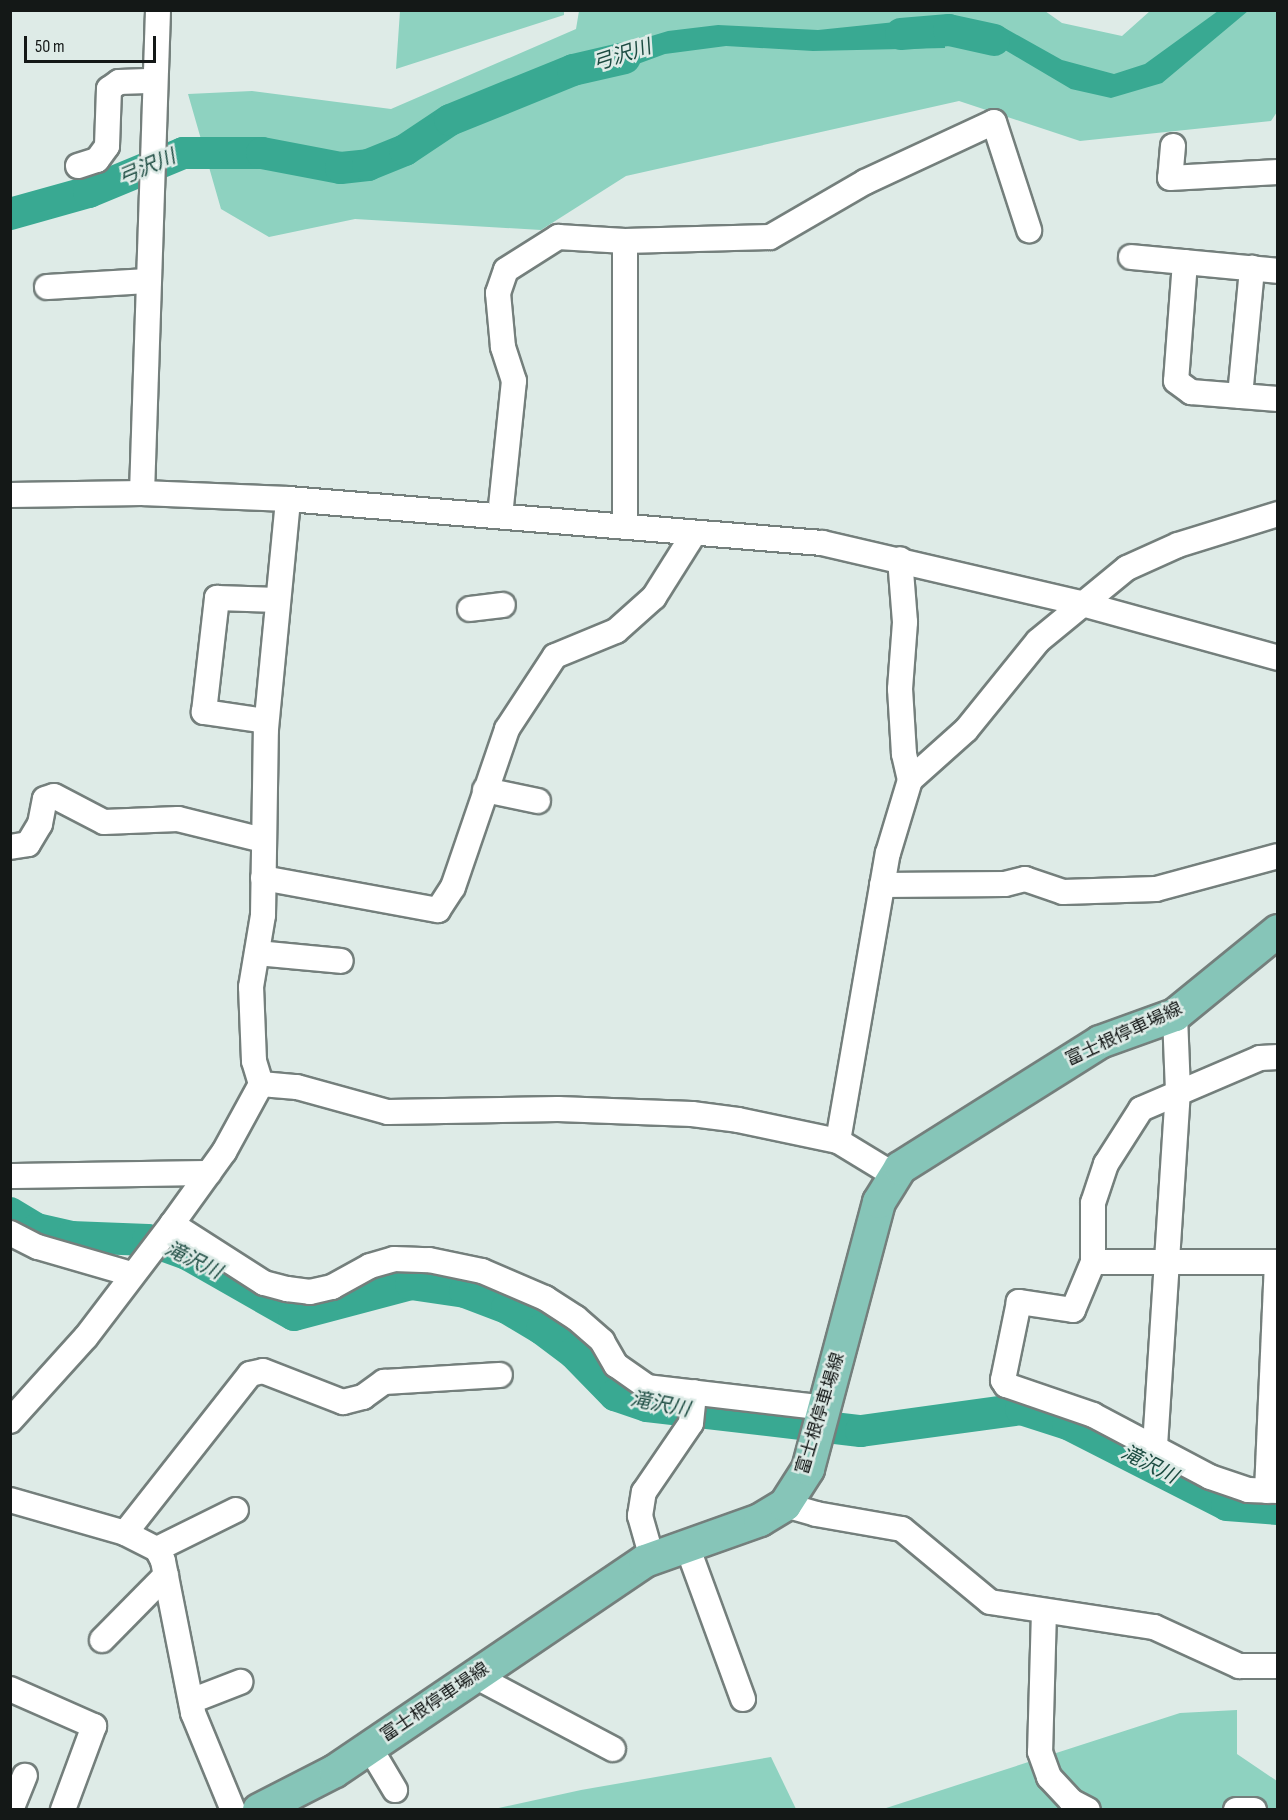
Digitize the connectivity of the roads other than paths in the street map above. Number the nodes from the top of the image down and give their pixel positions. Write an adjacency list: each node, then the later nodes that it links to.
1 (158, 10): 2 (street)
2 (155, 81): 4 (street); 12 (street)
3 (1173, 146): 5 (street)
4 (78, 166)
5 (1278, 172)
6 (1029, 230): 7 (street)
7 (625, 241): 20 (street); 21 (street)
8 (1131, 257): 9 (street)
9 (1185, 262): 10 (street); 14 (street)
10 (1252, 268): 11 (street); 14 (street)
11 (1278, 271)
12 (148, 281): 13 (street); 16 (street)
13 (47, 287)
14 (1240, 396): 15 (street)
15 (1278, 399)
16 (142, 494): 17 (street); 18 (street)
17 (10, 495)
18 (288, 499): 20 (street); 24 (street)
19 (1278, 514): 25 (street)
20 (500, 516): 21 (street)
21 (625, 528): 22 (street)
22 (693, 535): 23 (street); 31 (street)
23 (900, 559): 25 (street); 30 (street)
24 (278, 600): 29 (street); 29 (street)
25 (1079, 603): 28 (street); 30 (street)
26 (503, 605): 27 (street)
27 (470, 609)
28 (1278, 658)
29 (266, 721): 33 (street)
30 (910, 780): 37 (street)
31 (485, 790): 32 (street); 36 (street)
32 (538, 801)
33 (263, 840): 34 (street); 36 (street)
34 (10, 847)
35 (1278, 856): 37 (street)
36 (263, 878): 39 (street)
37 (882, 885): 45 (street)
38 (1278, 931): 41 (main road, 富士根停車場線)
39 (257, 952): 40 (street); 43 (street)
40 (341, 961)
41 (1175, 1015): 44 (street); 47 (main road, 富士根停車場線)
42 (1278, 1057): 44 (street)
43 (261, 1084): 45 (street); 46 (street)
44 (1178, 1091): 51 (street); 52 (street)
45 (838, 1141): 47 (street)
46 (209, 1173): 48 (street); 49 (street)
47 (894, 1175): 57 (main road, 富士根停車場線)
48 (10, 1176)
49 (170, 1228): 54 (street); 56 (street)
50 (10, 1233): 54 (street)
51 (1164, 1260): 52 (street); 53 (street); 59 (street)
52 (1093, 1262): 59 (street)
53 (1277, 1262): 60 (street)
54 (137, 1268): 58 (street)
55 (500, 1375): 64 (street)
56 (694, 1392): 57 (street); 67 (street)
57 (825, 1408): 62 (main road, 富士根停車場線)
58 (10, 1421)
59 (1155, 1446): 60 (street)
60 (1272, 1491)
61 (10, 1500): 64 (street)
62 (785, 1505): 65 (main road, 富士根停車場線); 69 (street)
63 (236, 1510): 66 (street)
64 (125, 1533): 66 (street)
65 (687, 1546): 67 (main road, 富士根停車場線); 75 (street)
66 (156, 1549): 68 (street)
67 (652, 1558): 72 (main road, 富士根停車場線)
68 (166, 1575): 70 (street); 76 (street)
69 (1044, 1611): 71 (street); 85 (street)
70 (102, 1640)
71 (1278, 1666)
72 (475, 1676): 77 (main road, 富士根停車場線); 78 (street)
73 (240, 1682): 76 (street)
74 (10, 1689): 82 (street)
75 (743, 1699)
76 (191, 1701): 83 (street)
77 (370, 1748): 80 (street); 84 (main road, 富士根停車場線)
78 (613, 1749)
79 (25, 1776): 81 (street)
80 (395, 1790)
81 (11, 1809)
82 (63, 1809)
83 (233, 1809)
84 (260, 1809)
85 (1088, 1809)
86 (1236, 1809): 87 (street)
87 (1254, 1809)

